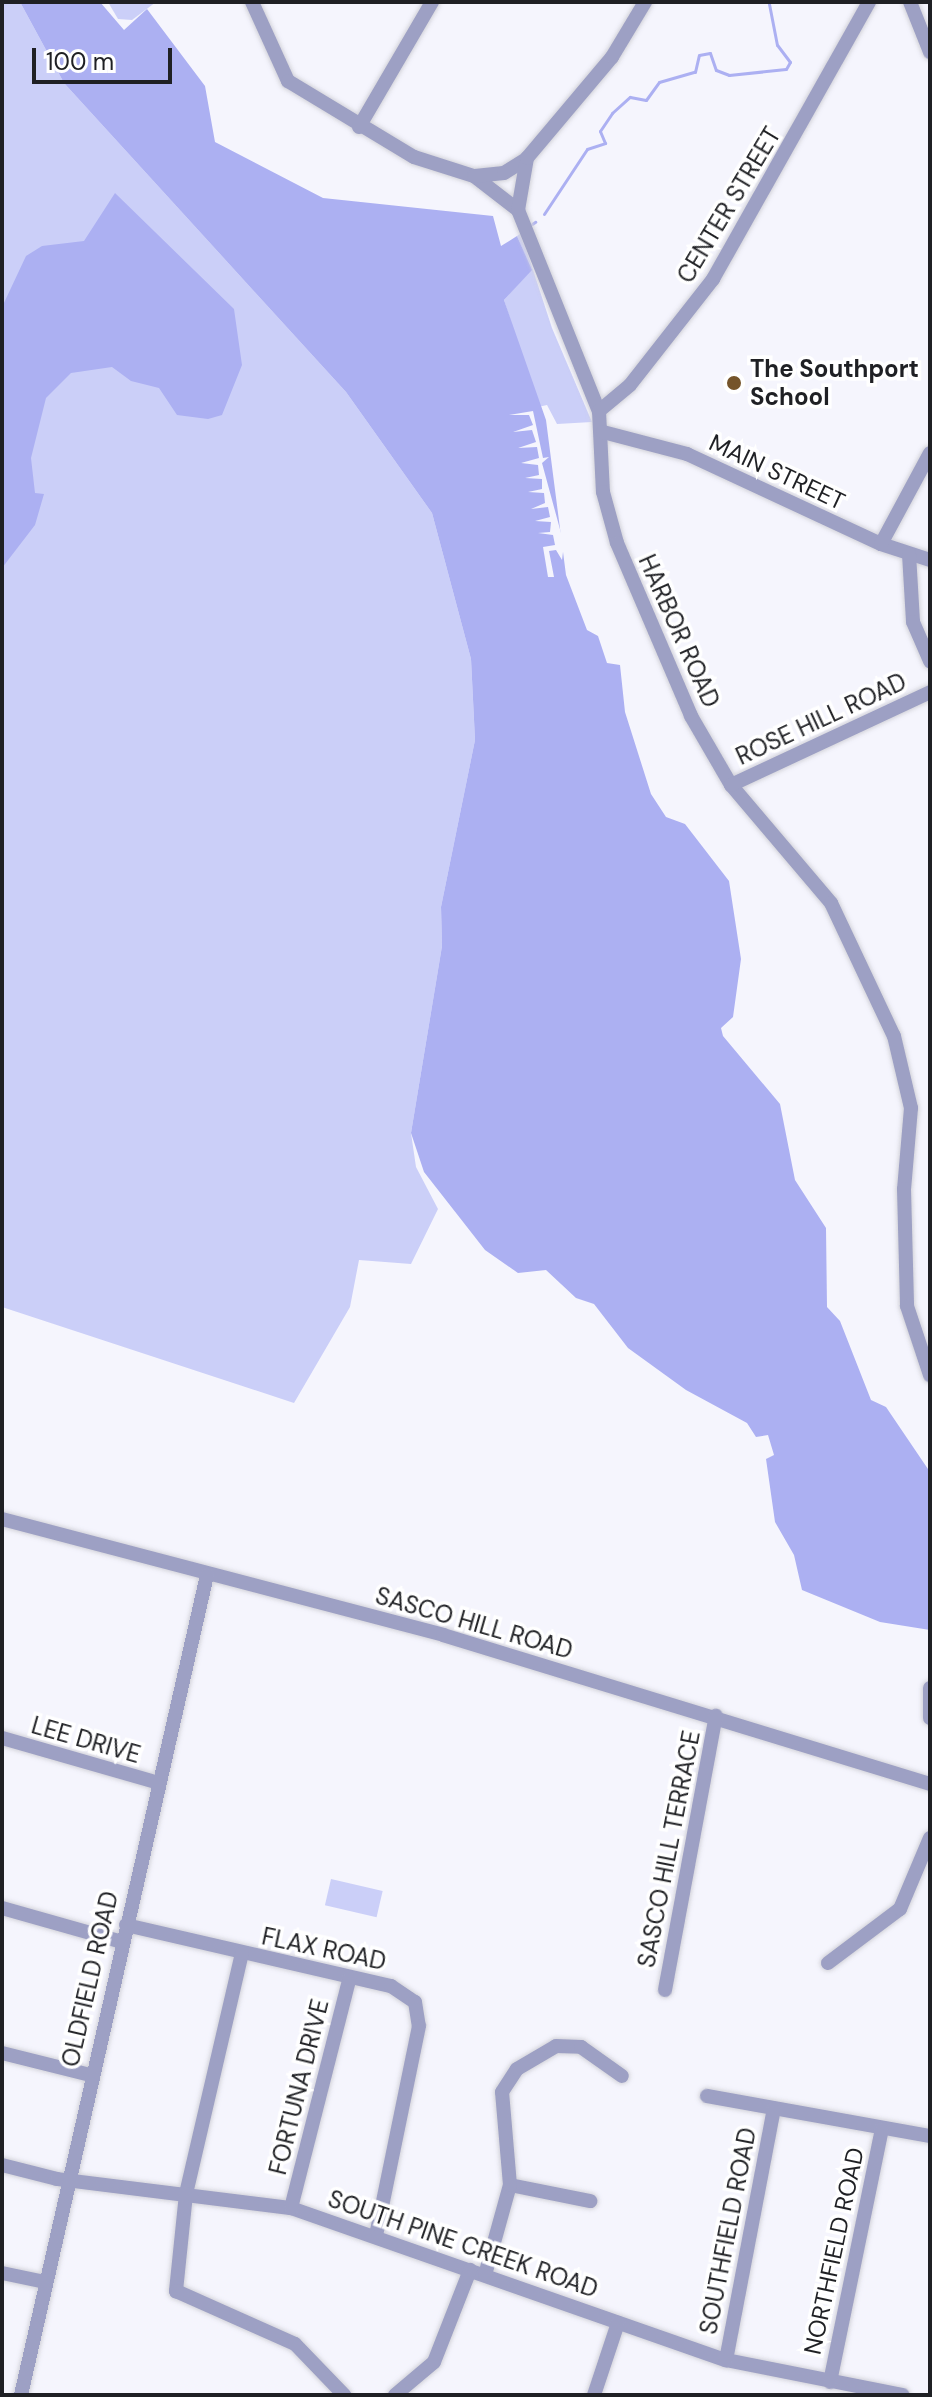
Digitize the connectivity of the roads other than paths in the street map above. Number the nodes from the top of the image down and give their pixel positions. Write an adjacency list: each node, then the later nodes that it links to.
1 (252, 2): 7 (street)
2 (432, 2): 7 (street)
3 (869, 2): 11 (street, CENTER STREET)
4 (910, 2): 6 (street)
5 (642, 3): 8 (street)
6 (930, 52)
7 (359, 127): 9 (street)
8 (527, 158): 9 (street); 10 (street)
9 (474, 176): 10 (street)
10 (518, 210): 11 (street, HARBOR ROAD)
11 (599, 411): 12 (street, HARBOR ROAD)
12 (603, 432): 14 (street, MAIN STREET); 19 (street, HARBOR ROAD)
13 (930, 453): 14 (street)
14 (881, 544): 15 (street, MAIN STREET)
15 (909, 554): 16 (street, MAIN STREET); 17 (street)
16 (930, 560)
17 (930, 661)
18 (930, 692): 19 (street, ROSE HILL ROAD)
19 (731, 785): 20 (street, HARBOR ROAD)
20 (930, 1375)
21 (2, 1519): 22 (street, SASCO HILL ROAD)
22 (207, 1575): 24 (street, SASCO HILL ROAD); 27 (street, OLDFIELD ROAD)
23 (930, 1688): 25 (street)
24 (716, 1716): 28 (street, SASCO HILL ROAD); 36 (street, SASCO HILL TERRACE)
25 (930, 1718)
26 (2, 1738): 27 (street, LEE DRIVE)
27 (159, 1783): 31 (street, OLDFIELD ROAD)
28 (930, 1784)
29 (930, 1838): 34 (street)
30 (2, 1908): 32 (street)
31 (126, 1925): 32 (street, OLDFIELD ROAD); 33 (street, FLAX ROAD)
32 (122, 1942): 38 (street, OLDFIELD ROAD)
33 (242, 1953): 35 (street, FLAX ROAD); 47 (street)
34 (828, 1963)
35 (350, 1977): 49 (street, FORTUNA DRIVE); 50 (street, FLAX ROAD)
36 (665, 1990)
37 (2, 2053): 38 (street)
38 (90, 2075): 45 (street, OLDFIELD ROAD)
39 (622, 2076): 46 (street)
40 (707, 2096): 41 (street)
41 (774, 2109): 42 (street); 55 (street, SOUTHFIELD ROAD)
42 (882, 2129): 43 (street); 56 (street, NORTHFIELD ROAD)
43 (930, 2136)
44 (2, 2165): 45 (street, SOUTH PINE CREEK ROAD)
45 (66, 2179): 47 (street, SOUTH PINE CREEK ROAD); 53 (street, OLDFIELD ROAD)
46 (510, 2185): 48 (street); 52 (street)
47 (186, 2194): 49 (street, SOUTH PINE CREEK ROAD); 58 (street)
48 (590, 2201)
49 (291, 2208): 50 (street, SOUTH PINE CREEK ROAD)
50 (376, 2236): 52 (street, SOUTH PINE CREEK ROAD)
51 (2, 2273): 53 (street)
52 (477, 2273): 54 (street, SOUTH PINE CREEK ROAD); 59 (street)
53 (45, 2282): 57 (street, OLDFIELD ROAD)
54 (618, 2323): 55 (street, SOUTH PINE CREEK ROAD); 60 (street)
55 (726, 2360): 56 (street, SOUTH PINE CREEK ROAD)
56 (830, 2382): 61 (street, SOUTH PINE CREEK ROAD)
57 (21, 2395)
58 (344, 2395)
59 (395, 2395)
60 (594, 2395)
61 (903, 2395)

